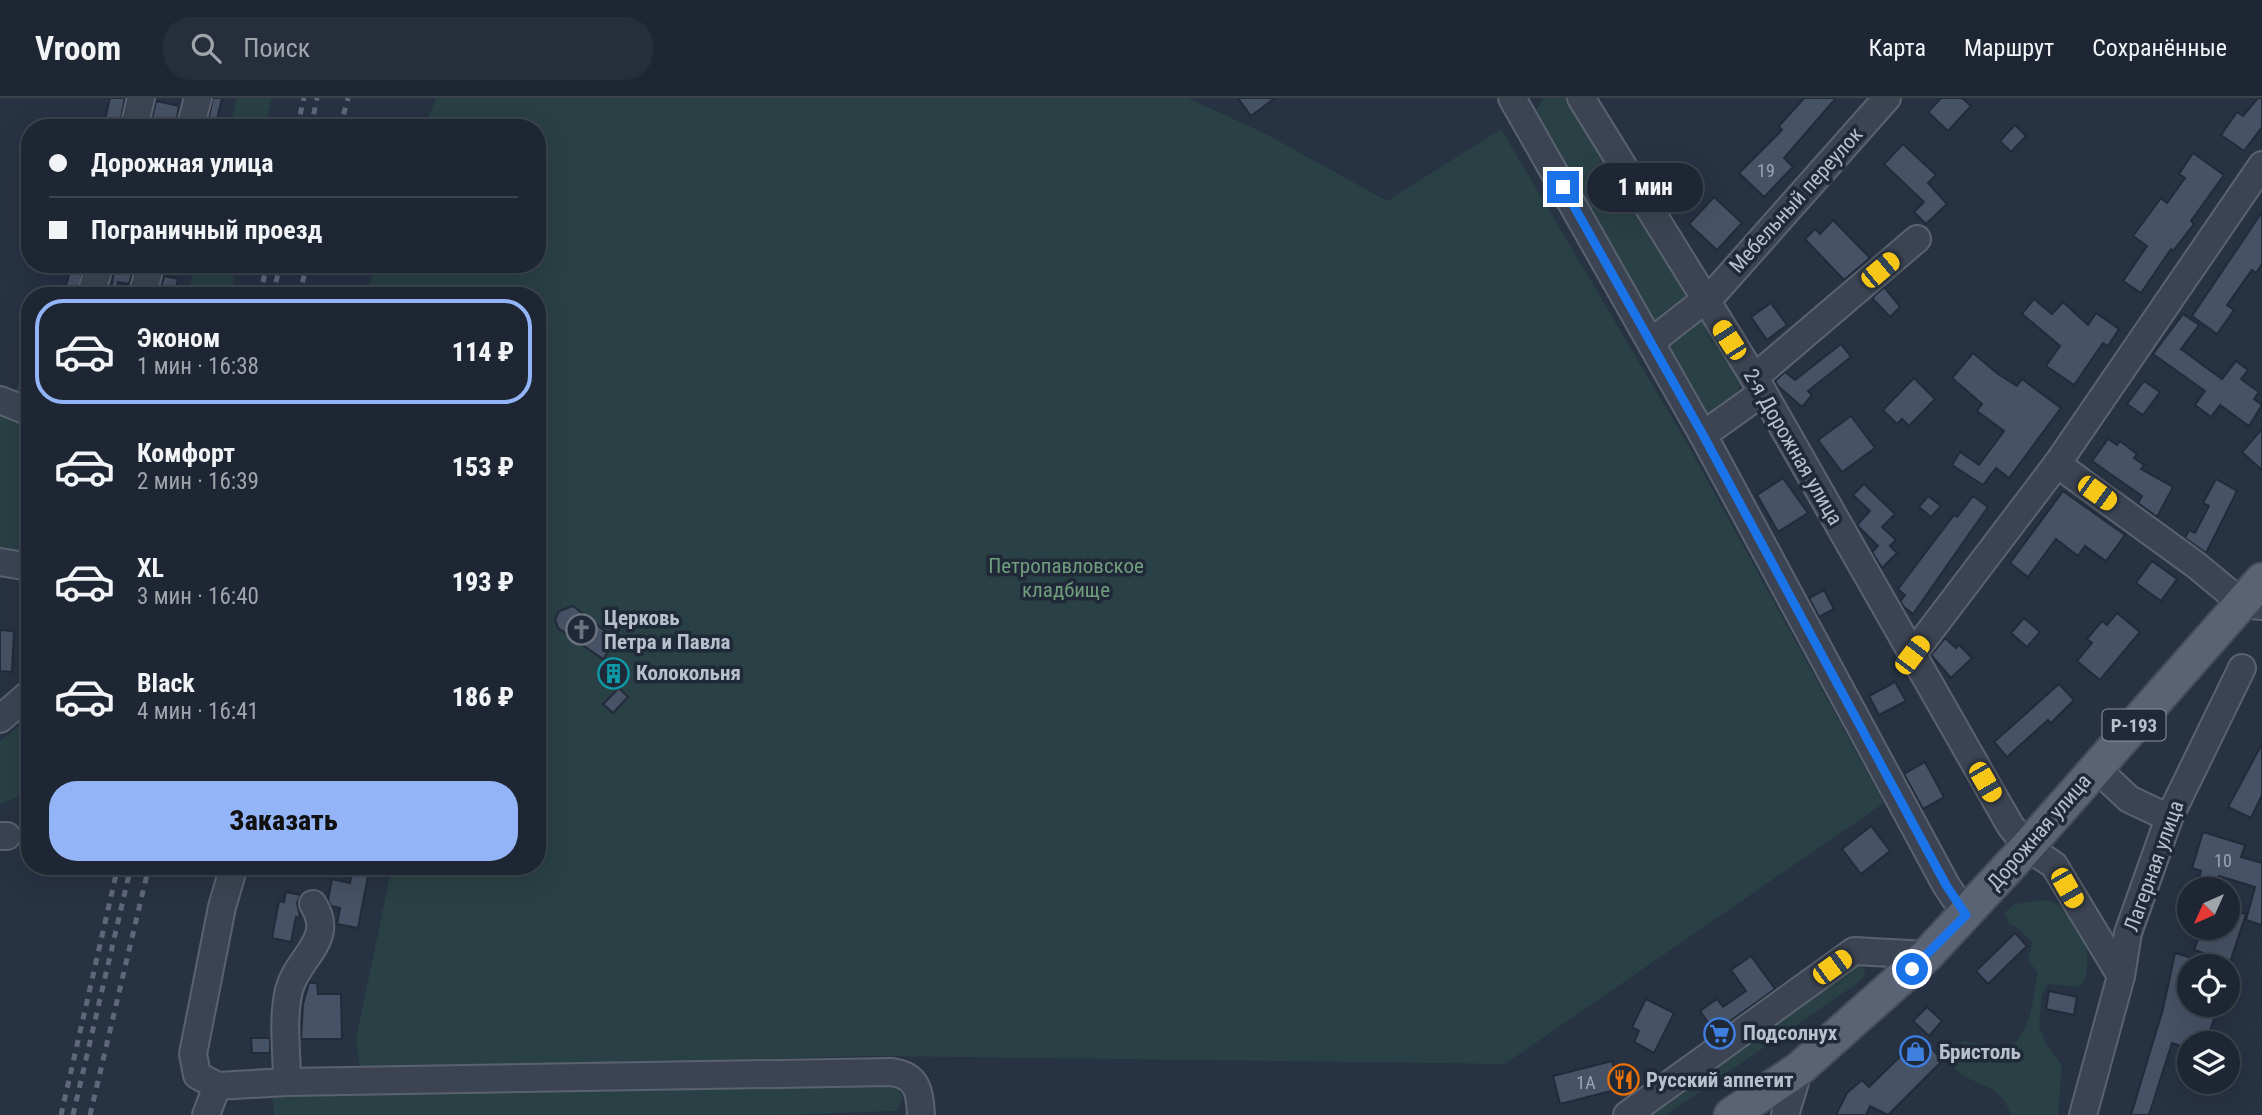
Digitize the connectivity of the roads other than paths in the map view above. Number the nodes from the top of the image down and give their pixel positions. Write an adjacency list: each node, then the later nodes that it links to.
1 (141, 98): 6 (street)
2 (198, 98): 7 (street)
3 (1512, 98): 11 (street)
4 (1581, 98): 10 (street, 2-я Дорожная улица)
5 (1887, 98): 10 (street, Мебельный переулок)
6 (136, 119)
7 (192, 119)
8 (2262, 165): 16 (street)
9 (1917, 239): 12 (street)
10 (1704, 301): 11 (street, Мебельный переулок); 12 (street, 2-я Дорожная улица)
11 (1651, 342): 15 (street)
12 (1758, 385): 15 (street); 20 (street, 2-я Дорожная улица)
13 (0, 400): 14 (street)
14 (21, 408)
15 (1703, 435): 29 (street)
16 (2057, 464): 19 (street); 20 (street)
17 (0, 562): 18 (street)
18 (21, 566)
19 (2256, 597): 24 (main road, Дорожная улица / Р-193)
20 (1912, 655): 26 (street, 2-я Дорожная улица)
21 (2242, 668): 25 (street, Лагерная улица)
22 (21, 701): 23 (street)
23 (0, 719)
24 (2096, 768): 25 (street); 26 (main road, Дорожная улица / Р-193)
25 (2169, 818): 31 (street, Лагерная улица)
26 (2027, 847): 29 (main road, Дорожная улица / Р-193); 31 (street, 2-я Дорожная улица)
27 (231, 875): 34 (street)
28 (313, 904): 33 (street)
29 (1966, 915): 30 (main road, Дорожная улица / Р-193)
30 (1927, 955): 32 (main road, Дорожная улица / Р-193); 37 (street)
31 (2122, 976): 40 (street, Лагерная улица)
32 (1800, 1069): 38 (main road, Дорожная улица / Р-193); 39 (street)
33 (287, 1082): 34 (street); 36 (street)
34 (217, 1086): 35 (street)
35 (206, 1115)
36 (921, 1115)
37 (1627, 1115)
38 (1731, 1115)
39 (1785, 1115)
40 (2083, 1115)

